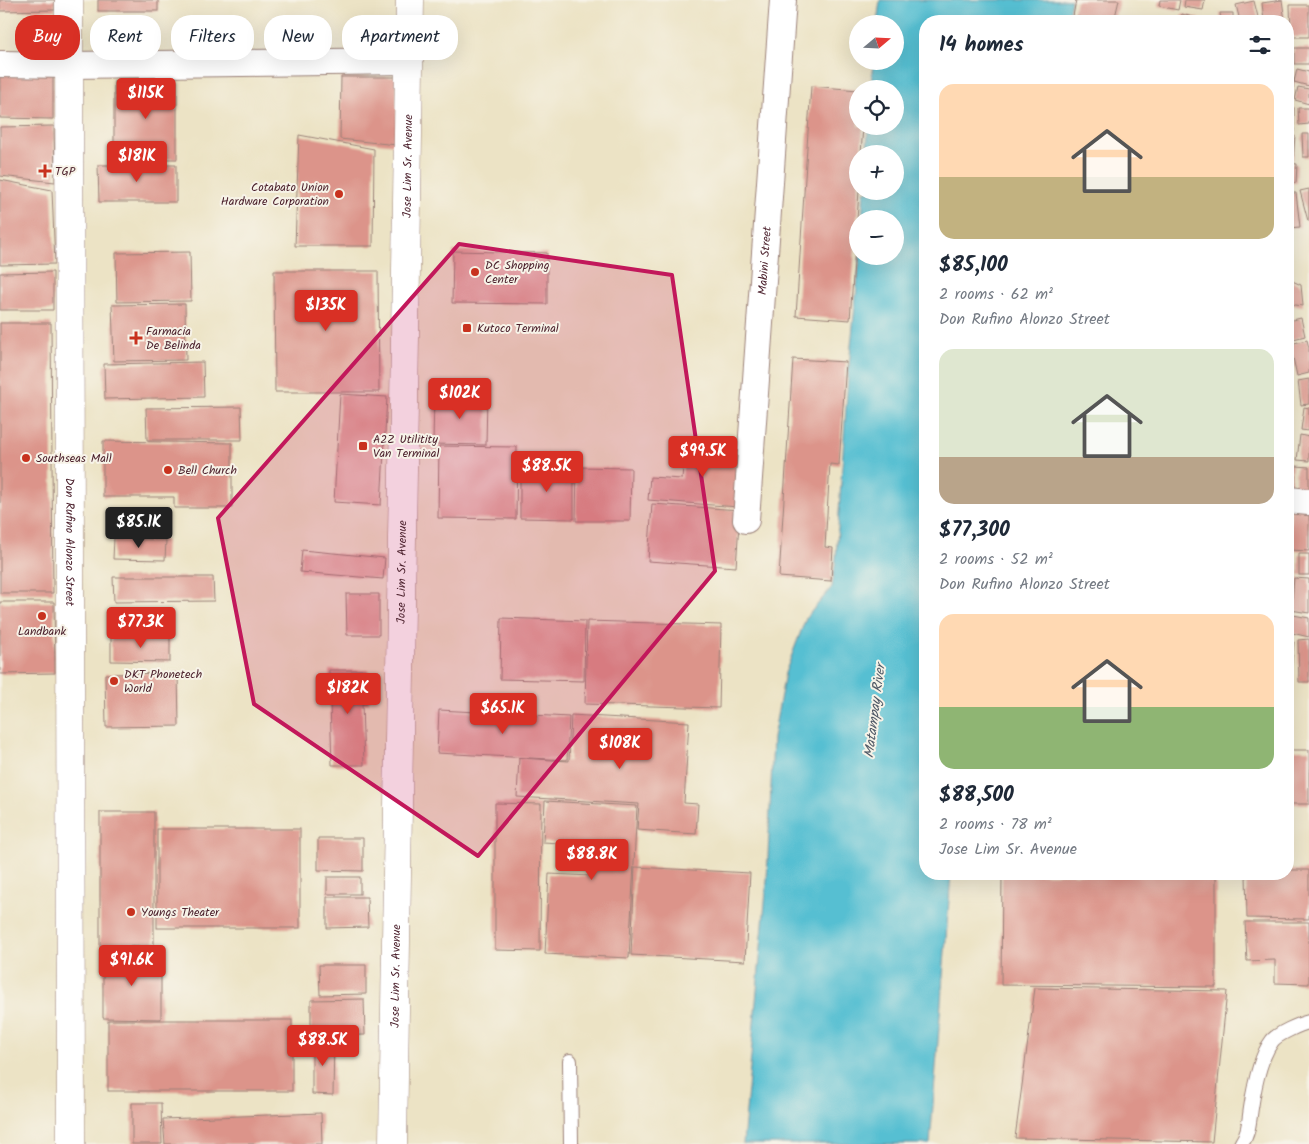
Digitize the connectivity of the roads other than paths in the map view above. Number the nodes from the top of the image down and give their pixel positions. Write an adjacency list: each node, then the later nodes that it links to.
1 (69, 0): 6 (street, Don Rufino Alonzo Street)
2 (410, 0): 4 (street, Jose Lim Sr. Avenue)
3 (783, 0): 9 (street, Mabini Street)
4 (408, 61): 6 (street); 13 (street, Jose Lim Sr. Avenue)
5 (0, 64): 6 (street)
6 (69, 65): 12 (street, Don Rufino Alonzo Street)
7 (1294, 501): 8 (street)
8 (1309, 502)
9 (746, 520)
10 (1309, 1022): 15 (lane)
11 (570, 1061): 14 (lane)
12 (71, 1144)
13 (393, 1144)
14 (571, 1144)
15 (1241, 1144)

